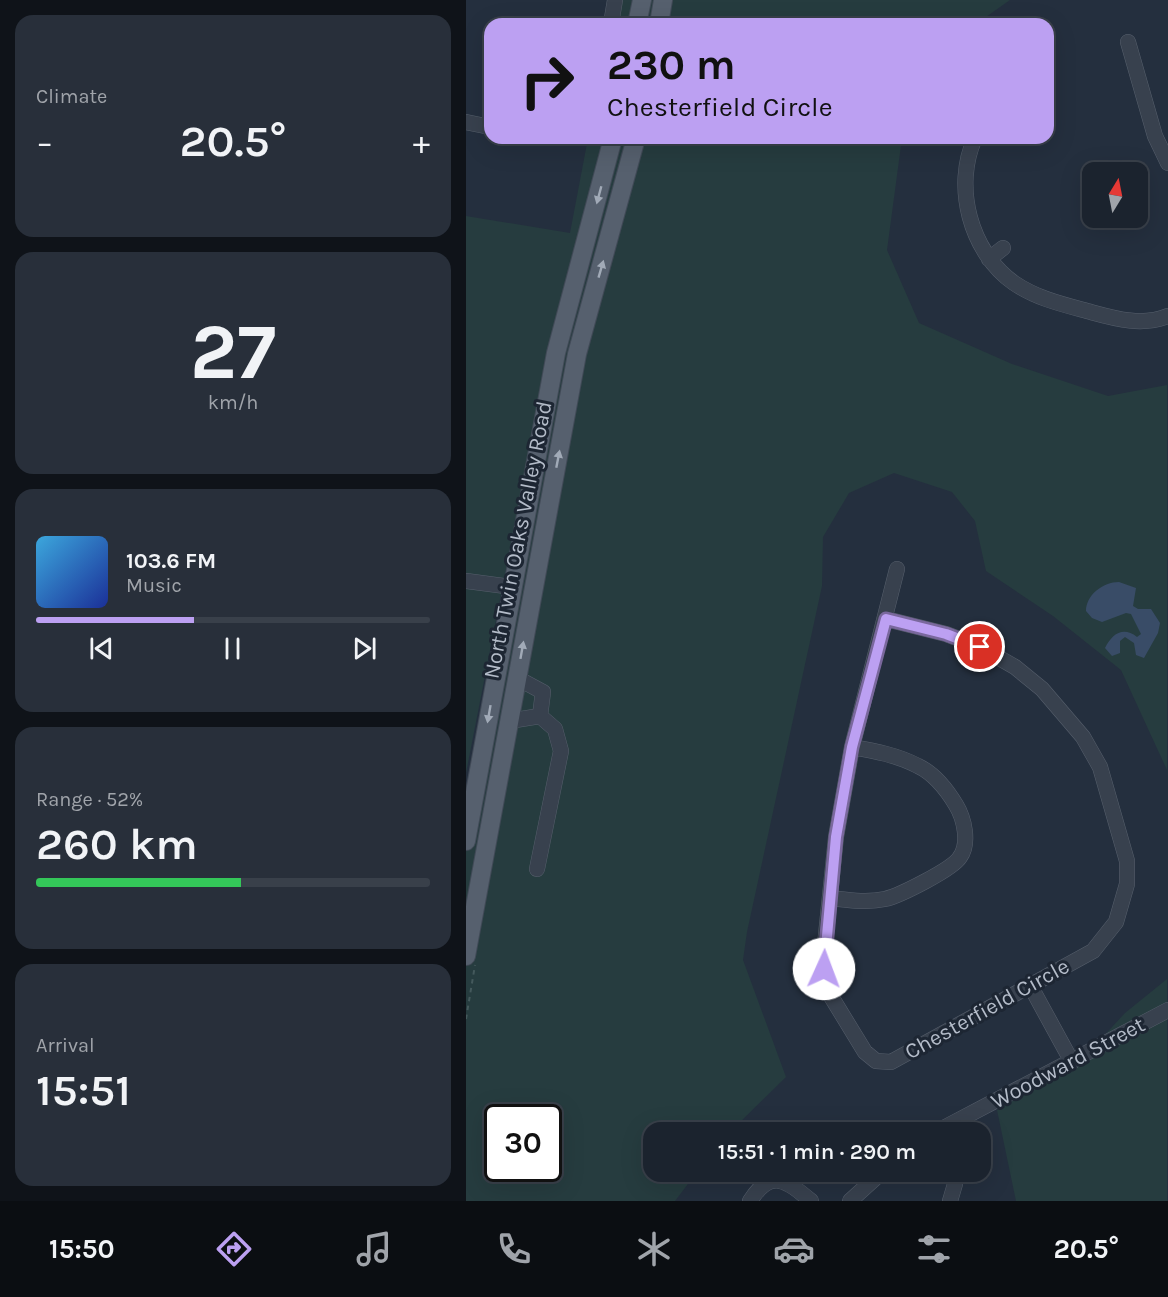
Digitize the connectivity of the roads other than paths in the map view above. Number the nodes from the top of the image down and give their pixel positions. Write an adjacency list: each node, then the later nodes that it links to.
1 (615, 0): 4 (street)
2 (642, 0): 5 (main road)
3 (663, 0): 6 (main road)
4 (612, 18)
5 (638, 18)
6 (660, 18)
7 (1128, 42): 13 (street)
8 (466, 122): 9 (street)
9 (484, 126)
10 (611, 144): 19 (main road, North Twin Oaks Valley Road, one-way to 19)
11 (634, 144): 21 (main road, North Twin Oaks Valley Road, one-way to 11)
12 (974, 144): 15 (street)
13 (1168, 163)
14 (1003, 248): 15 (street)
15 (989, 259): 16 (street)
16 (1168, 316)
17 (897, 569): 20 (street, Chesterfield Circle)
18 (466, 581): 19 (street)
19 (512, 586): 25 (main road, North Twin Oaks Valley Road, one-way to 25)
20 (886, 619): 24 (street, Chesterfield Circle); 31 (street, Chesterfield Circle)
21 (517, 678): 22 (street); 23 (main road, North Twin Oaks Valley Road)
22 (540, 716): 23 (street); 27 (street)
23 (508, 726): 25 (main road); 29 (main road, North Twin Oaks Valley Road)
24 (852, 747): 28 (street, Chesterfield Circle); 28 (street)
25 (473, 804): 26 (main road, North Twin Oaks Valley Road); 29 (main road)
26 (466, 841)
27 (537, 869)
28 (830, 898): 31 (street, Chesterfield Circle)
29 (475, 907): 30 (main road, North Twin Oaks Valley Road)
30 (466, 956)
31 (1031, 987): 33 (street)
32 (1168, 1010): 33 (street, Woodward Street)
33 (1072, 1062): 34 (street, Woodward Street)
34 (955, 1122)
35 (871, 1182): 39 (street)
36 (955, 1184): 40 (street)
37 (750, 1201): 38 (street)
38 (811, 1201)
39 (850, 1201)
40 (950, 1201)

